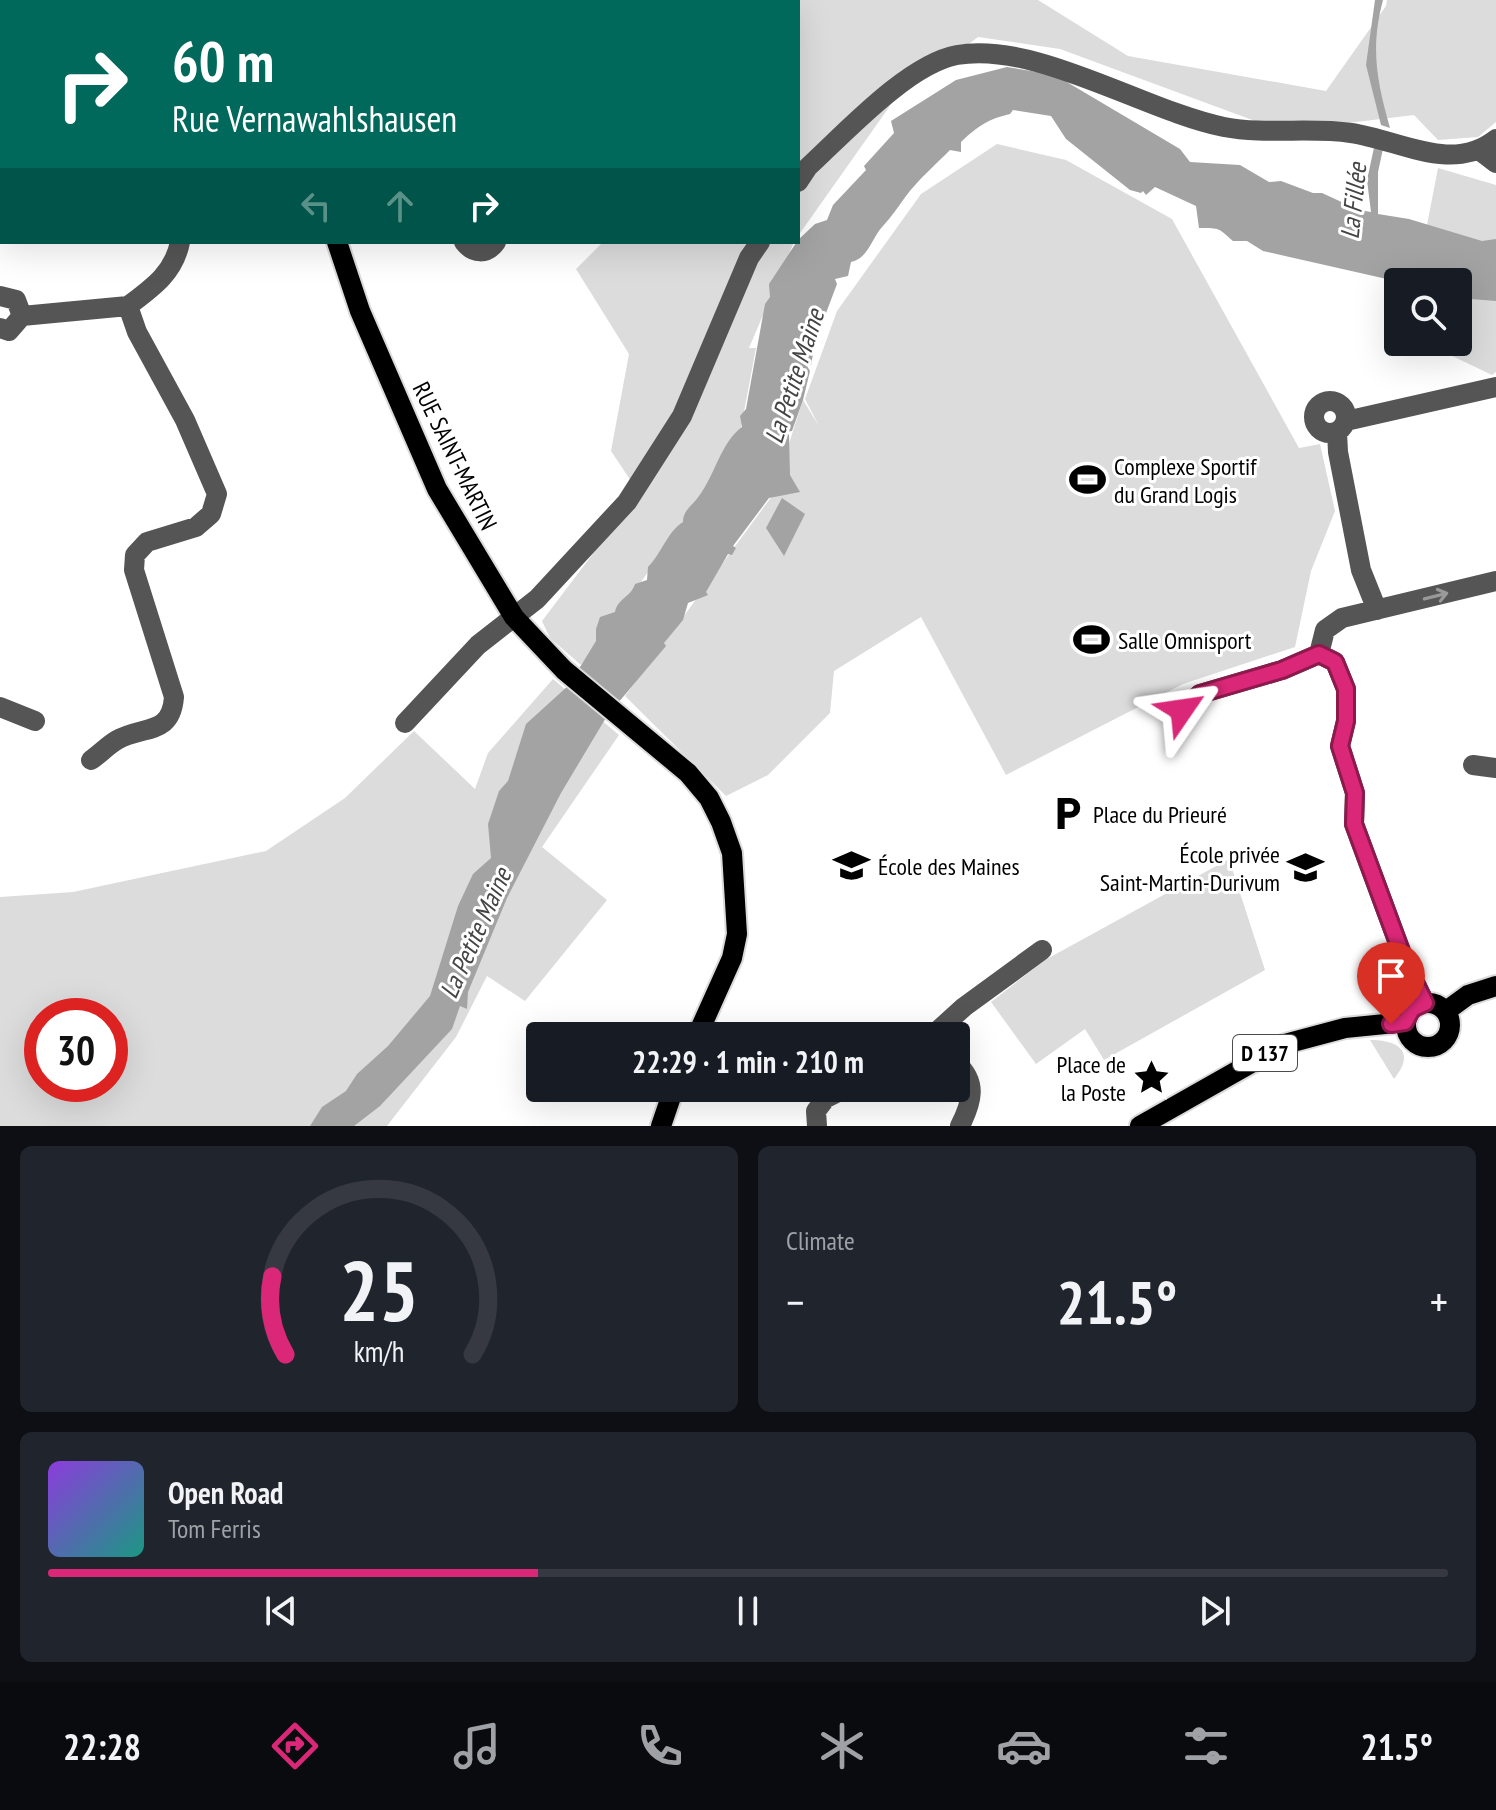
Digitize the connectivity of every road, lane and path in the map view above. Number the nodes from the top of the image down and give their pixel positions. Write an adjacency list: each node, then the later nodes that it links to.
1 (1488, 144): 2 (street); 3 (street)
2 (1496, 163)
3 (800, 179)
4 (180, 244): 10 (street)
5 (338, 244): 16 (main road, RUE SAINT-MARTIN)
6 (466, 244): 7 (street)
7 (494, 244)
8 (759, 244): 16 (street)
9 (0, 296): 11 (street)
10 (128, 306): 11 (street); 22 (street)
11 (22, 316): 12 (street)
12 (0, 328)
13 (1496, 387): 15 (street)
14 (1496, 581): 15 (street, one-way to 14)
15 (1377, 610): 17 (street)
16 (514, 617): 21 (street); 29 (main road, RUE SAINT-MARTIN)
17 (1319, 654): 19 (street); 27 (street)
18 (0, 707): 20 (street)
19 (1182, 710)
20 (35, 721)
21 (405, 723)
22 (91, 760)
23 (1473, 765): 24 (street)
24 (1496, 768)
25 (1042, 950): 30 (street)
26 (1496, 986): 28 (main road)
27 (1425, 1003): 28 (main road); 31 (main road)
28 (1446, 1011): 31 (main road)
29 (703, 1022)
30 (947, 1022)
31 (1405, 1022): 38 (main road, D 137)
32 (669, 1102): 35 (main road)
33 (823, 1102): 36 (street)
34 (969, 1102): 37 (street)
35 (661, 1126)
36 (817, 1126)
37 (960, 1126)
38 (1140, 1126)

